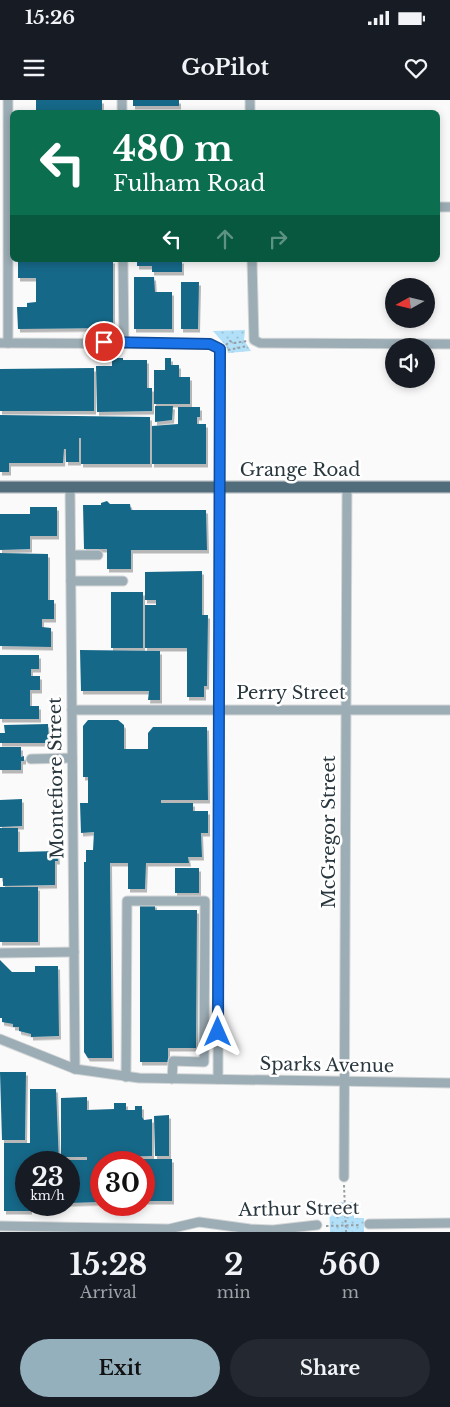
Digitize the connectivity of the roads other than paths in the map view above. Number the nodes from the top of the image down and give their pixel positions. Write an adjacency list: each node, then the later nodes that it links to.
1 (8, 100): 5 (street)
2 (123, 262): 4 (street)
3 (252, 262): 6 (street)
4 (124, 342): 5 (street); 9 (street)
5 (4, 343)
6 (450, 344)
7 (0, 487): 8 (main road, Grange Road)
8 (70, 487): 9 (main road, Grange Road); 12 (street, Montefiore Street)
9 (221, 487): 10 (main road, Grange Road); 16 (street)
10 (347, 487): 11 (main road, Grange Road); 17 (street, McGregor Street)
11 (450, 487)
12 (71, 555): 13 (street); 14 (street, Montefiore Street)
13 (98, 555)
14 (71, 581): 15 (street); 18 (street, Montefiore Street)
15 (124, 581)
16 (220, 709): 17 (street, Perry Street); 18 (street, Perry Street); 28 (street)
17 (345, 709): 19 (street, Perry Street); 29 (street, McGregor Street)
18 (72, 710): 20 (street, Montefiore Street)
19 (450, 710)
20 (72, 758): 21 (street); 22 (street, Montefiore Street)
21 (31, 759)
22 (74, 952): 23 (street); 25 (street, Montefiore Street)
23 (0, 953)
24 (0, 1039): 25 (street, Sparks Avenue)
25 (75, 1069): 26 (street, Sparks Avenue)
26 (126, 1077): 27 (street, Sparks Avenue); 27 (street)
27 (172, 1079): 28 (street, Sparks Avenue)
28 (218, 1079): 29 (street, Sparks Avenue)
29 (346, 1082): 30 (street, Sparks Avenue); 31 (street, McGregor Street)
30 (450, 1083)
31 (344, 1177)
32 (450, 1223): 33 (street, Arthur Street)
33 (368, 1224)
34 (317, 1225): 35 (street, Arthur Street)
35 (0, 1226)

